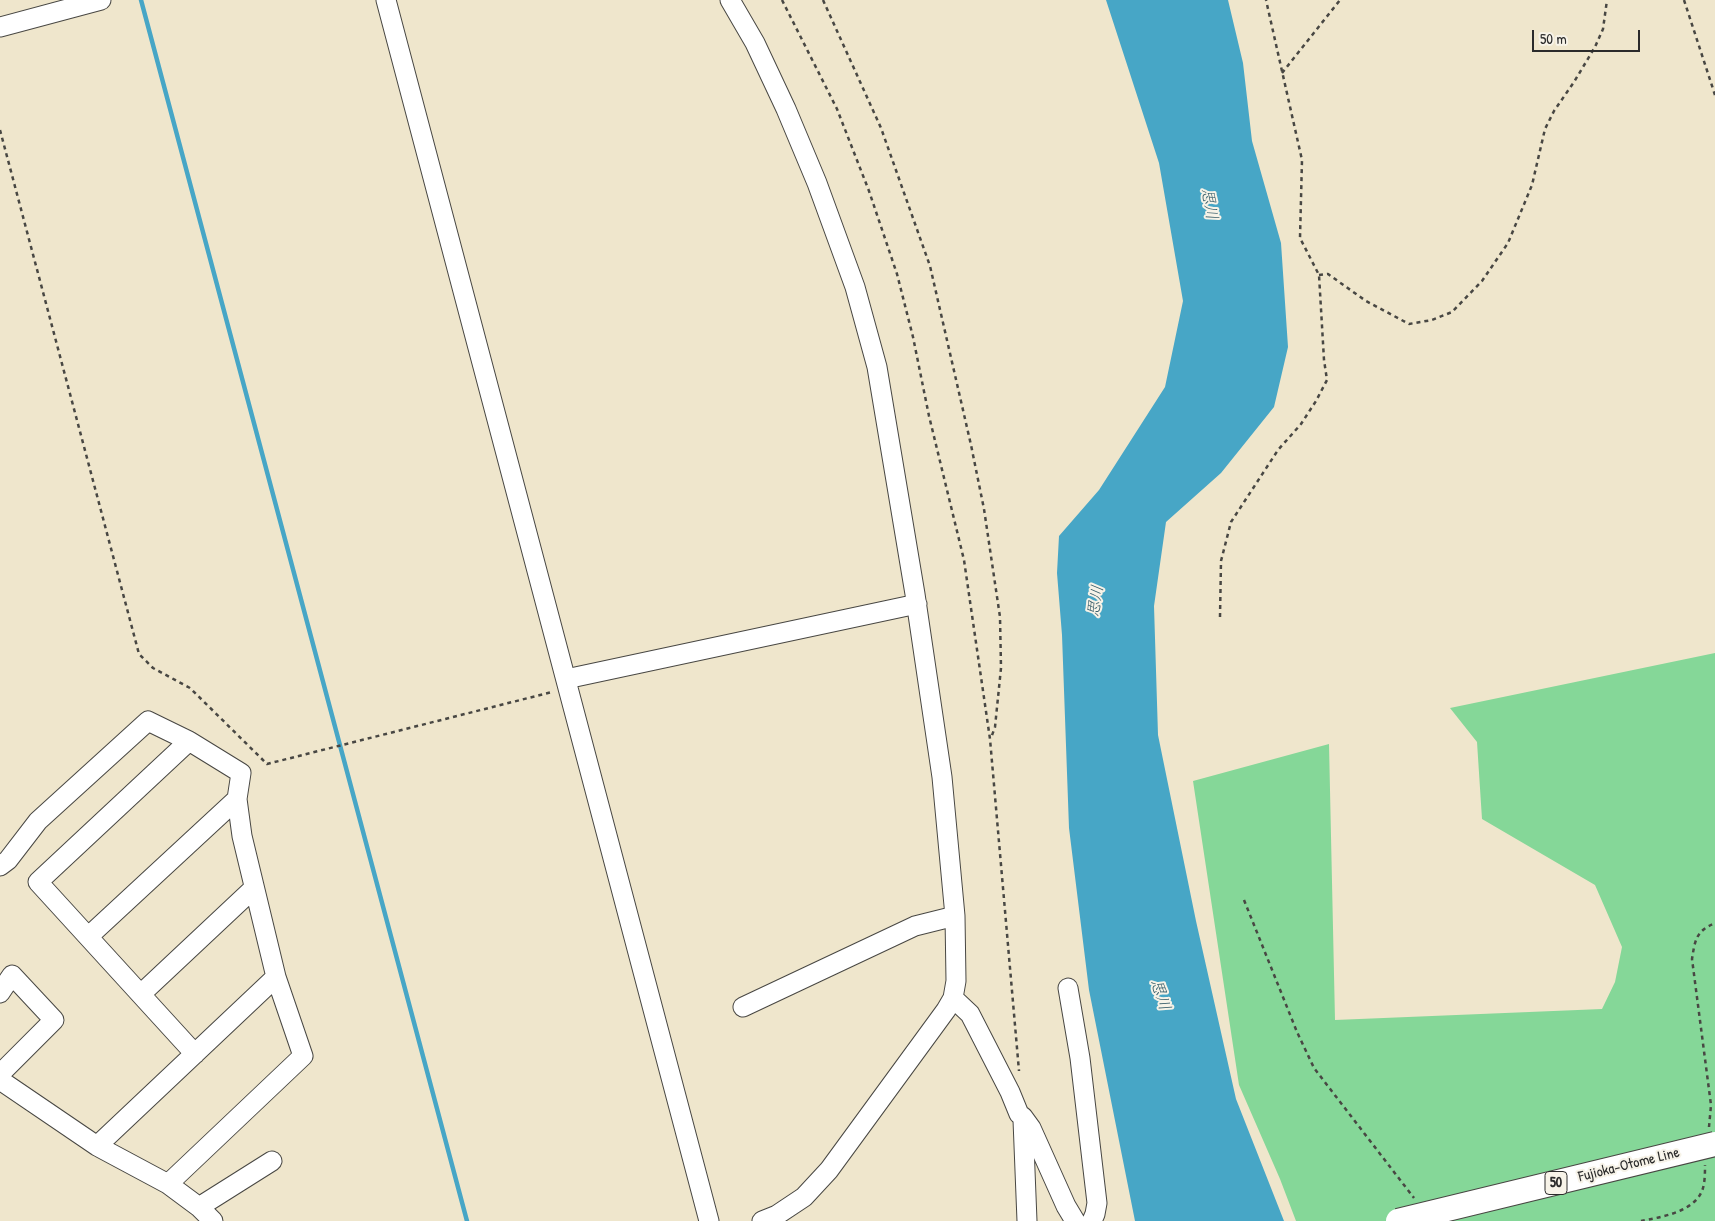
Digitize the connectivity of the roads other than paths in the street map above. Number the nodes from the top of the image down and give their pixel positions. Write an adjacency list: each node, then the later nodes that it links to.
1 (101, 0): 4 (street)
2 (386, 0): 6 (street)
3 (730, 0): 5 (street)
4 (0, 27)
5 (917, 604): 6 (street); 11 (street)
6 (567, 683): 29 (street)
7 (189, 741): 8 (street); 9 (street); 12 (street)
8 (237, 799): 10 (street); 12 (street)
9 (0, 866)
10 (254, 888): 13 (street); 16 (street)
11 (955, 916): 17 (street); 18 (street)
12 (89, 936): 16 (street)
13 (276, 977): 19 (street); 26 (street)
14 (1068, 988): 33 (street)
15 (0, 993): 20 (street)
16 (141, 994): 19 (street)
17 (953, 998): 22 (street); 30 (street)
18 (743, 1007)
19 (195, 1054): 23 (street)
20 (0, 1074)
21 (0, 1080): 23 (street)
22 (1023, 1117): 31 (street); 32 (street)
23 (97, 1146): 26 (street)
24 (1710, 1146): 34 (main road, Fujioka-Otome Line / 50, bridge)
25 (272, 1161): 27 (street)
26 (168, 1184): 27 (street)
27 (199, 1208): 28 (street)
28 (213, 1221)
29 (709, 1221)
30 (762, 1221)
31 (1027, 1221)
32 (1075, 1221)
33 (1092, 1221)
34 (1398, 1221)

